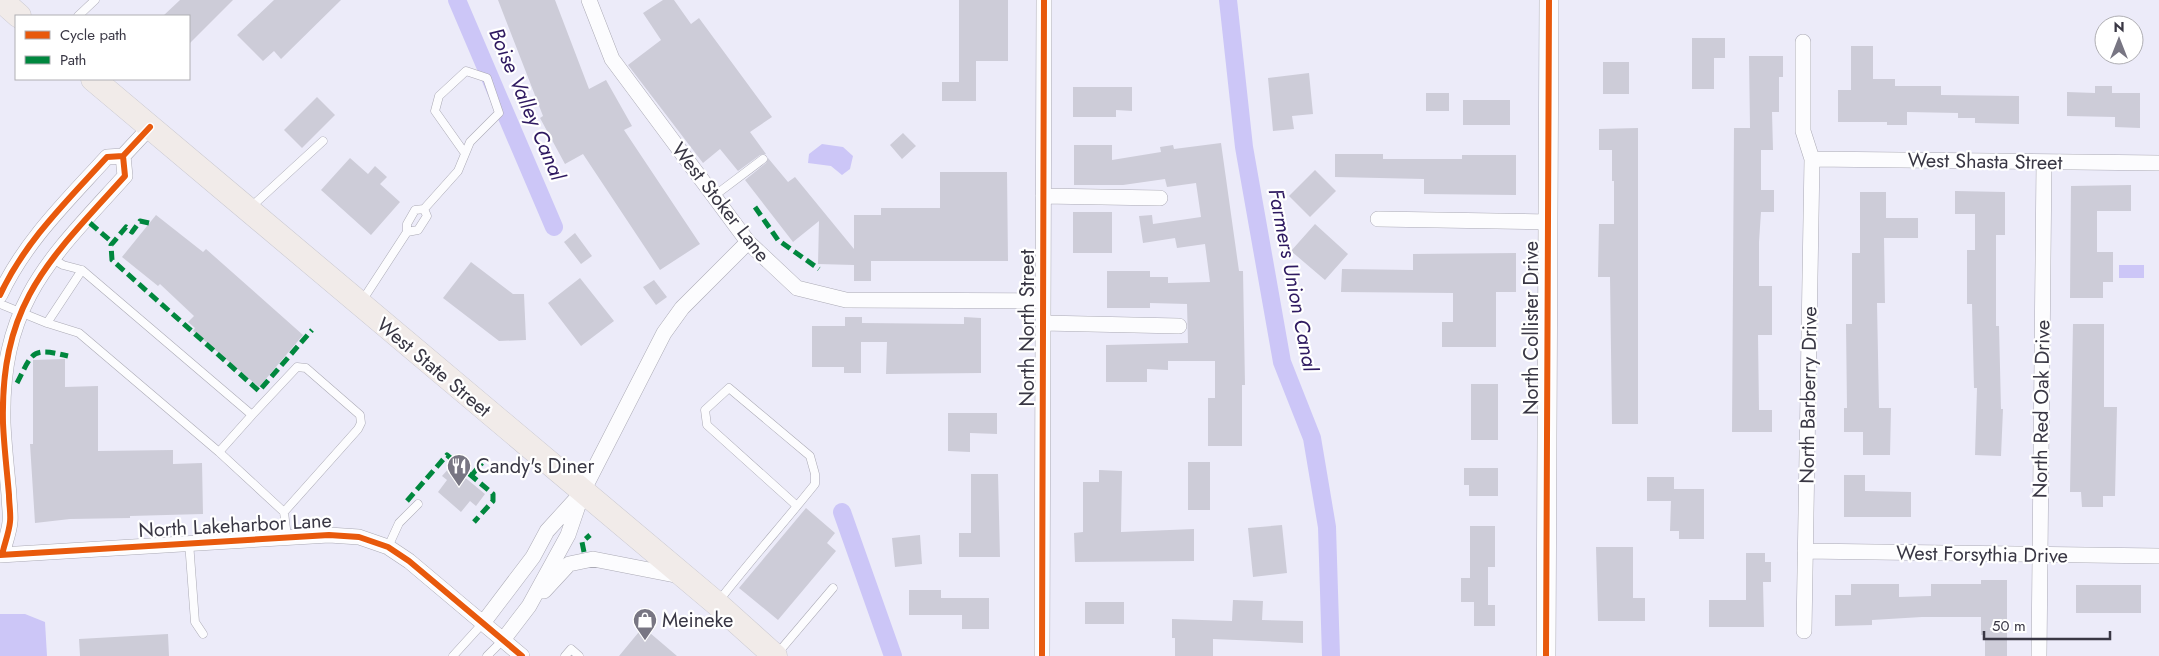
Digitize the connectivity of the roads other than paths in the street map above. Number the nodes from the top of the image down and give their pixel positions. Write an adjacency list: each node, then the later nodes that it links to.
1 (1, 0): 6 (main road)
2 (96, 0): 7 (lane)
3 (589, 0): 18 (street, West Stoker Lane)
4 (1044, 0): 19 (street, North North Street)
5 (1549, 0): 24 (street, North Collister Drive)
6 (19, 15)
7 (79, 15)
8 (1803, 42): 15 (street, North Barberry Drive)
9 (94, 80): 10 (main road, West State Street)
10 (150, 127): 13 (street); 22 (main road, West State Street)
11 (323, 141): 22 (lane)
12 (464, 152): 12 (lane); 21 (lane)
13 (123, 156): 27 (street); 29 (street)
14 (763, 159): 18 (lane)
15 (1812, 159): 16 (street, West Shasta Street); 46 (street, North Barberry Drive)
16 (2044, 162): 17 (street, West Shasta Street); 48 (street, North Red Oak Drive)
17 (2159, 163)
18 (714, 196): 26 (street, West Stoker Lane)
19 (1043, 196): 20 (street); 30 (street, North North Street)
20 (1160, 198)
21 (424, 209): 25 (lane); 25 (lane)
22 (248, 210): 32 (main road, West State Street)
23 (1378, 219): 24 (street, North Collister Drive)
24 (1548, 222): 65 (street, North Collister Drive)
25 (407, 232): 32 (lane)
26 (748, 242): 30 (street, West Stoker Lane); 39 (street)
27 (51, 258): 28 (lane); 33 (street)
28 (82, 270): 34 (lane); 37 (lane)
29 (0, 295)
30 (1043, 302): 35 (street, North North Street)
31 (0, 304): 33 (lane)
32 (359, 304): 39 (main road, West State Street)
33 (19, 313): 34 (lane); 47 (street)
34 (47, 323): 38 (lane)
35 (1043, 323): 36 (street); 64 (street, North North Street)
36 (1179, 326)
37 (252, 415): 38 (lane); 42 (lane)
38 (219, 452): 42 (lane)
39 (583, 491): 50 (main road, West State Street); 53 (street); 54 (street)
40 (418, 504): 45 (lane)
41 (797, 506): 41 (lane); 52 (lane)
42 (284, 512): 43 (lane)
43 (287, 537): 44 (street, North Lakeharbor Lane); 45 (street, North Lakeharbor Lane)
44 (189, 542): 47 (street, North Lakeharbor Lane); 56 (lane)
45 (388, 547): 54 (street, North Lakeharbor Lane)
46 (1805, 551): 48 (street, West Forsythia Drive); 55 (street, North Barberry Drive)
47 (1, 554)
48 (2038, 556): 49 (street, West Forsythia Drive); 66 (street, North Red Oak Drive)
49 (2159, 556)
50 (682, 576): 52 (main road, West State Street); 53 (street)
51 (833, 588): 63 (lane)
52 (716, 603): 63 (main road, West State Street)
53 (529, 606): 57 (street)
54 (483, 623): 57 (street, North Lakeharbor Lane); 58 (lane)
55 (1804, 631)
56 (203, 634)
57 (503, 640): 59 (lane); 60 (street, North Lakeharbor Lane)
58 (453, 656)
59 (487, 656)
60 (522, 656)
61 (565, 656): 62 (lane)
62 (579, 656)
63 (775, 656)
64 (1042, 656)
65 (1546, 656)
66 (2039, 656)

